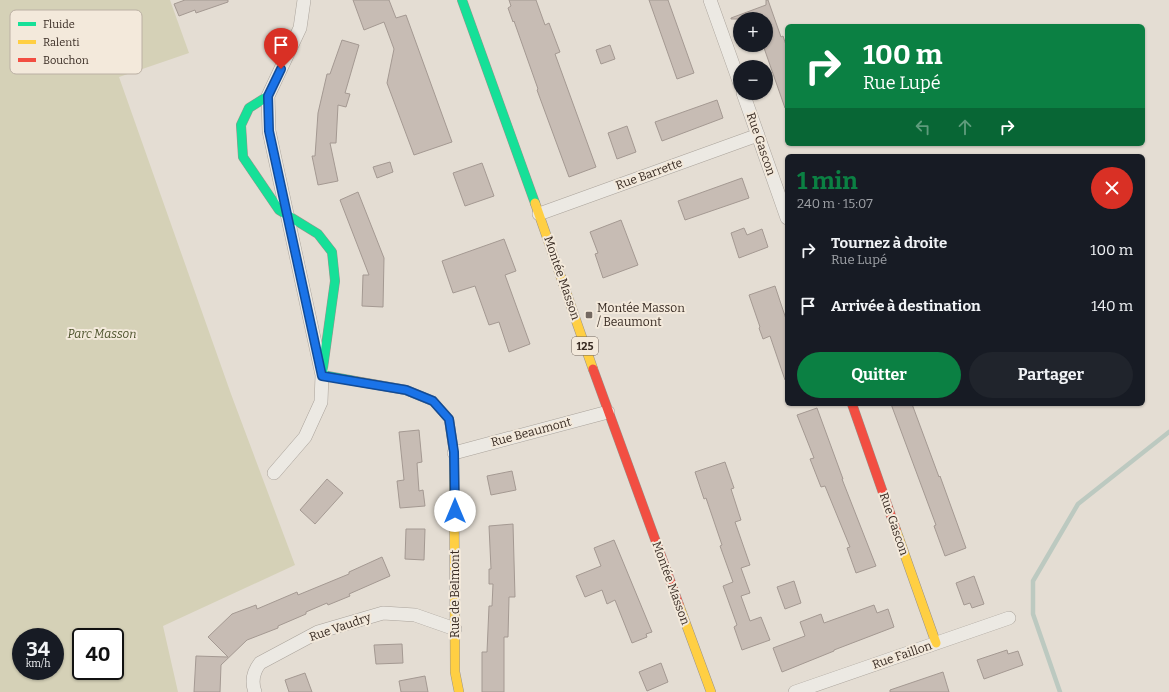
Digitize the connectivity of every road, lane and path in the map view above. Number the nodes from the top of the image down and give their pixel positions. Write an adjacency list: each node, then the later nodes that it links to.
1 (304, 0): 5 (street)
2 (462, 0): 9 (street, Montée Masson / 125)
3 (710, 0): 4 (street)
4 (733, 64)
5 (268, 96): 10 (street); 10 (street)
6 (746, 100): 7 (street, Rue Gascon)
7 (758, 135): 8 (street, Rue Gascon); 9 (street, Rue Barrette)
8 (785, 212)
9 (539, 214): 13 (street, Montée Masson / 125)
10 (288, 216): 11 (street); 11 (street)
11 (322, 376): 14 (street, Rue de Belmont); 15 (street)
12 (853, 406): 18 (street, Rue Gascon)
13 (608, 412): 14 (street, Rue Beaumont); 21 (street, Montée Masson / 125)
14 (454, 452): 17 (street, Rue de Belmont)
15 (274, 473)
16 (1009, 618): 18 (street, Rue Faillon)
17 (455, 629): 19 (street, Rue Vaudry); 20 (street, Rue de Belmont)
18 (936, 643): 22 (street, Rue Faillon)
19 (255, 692)
20 (459, 692)
21 (711, 692)
22 (795, 692)

